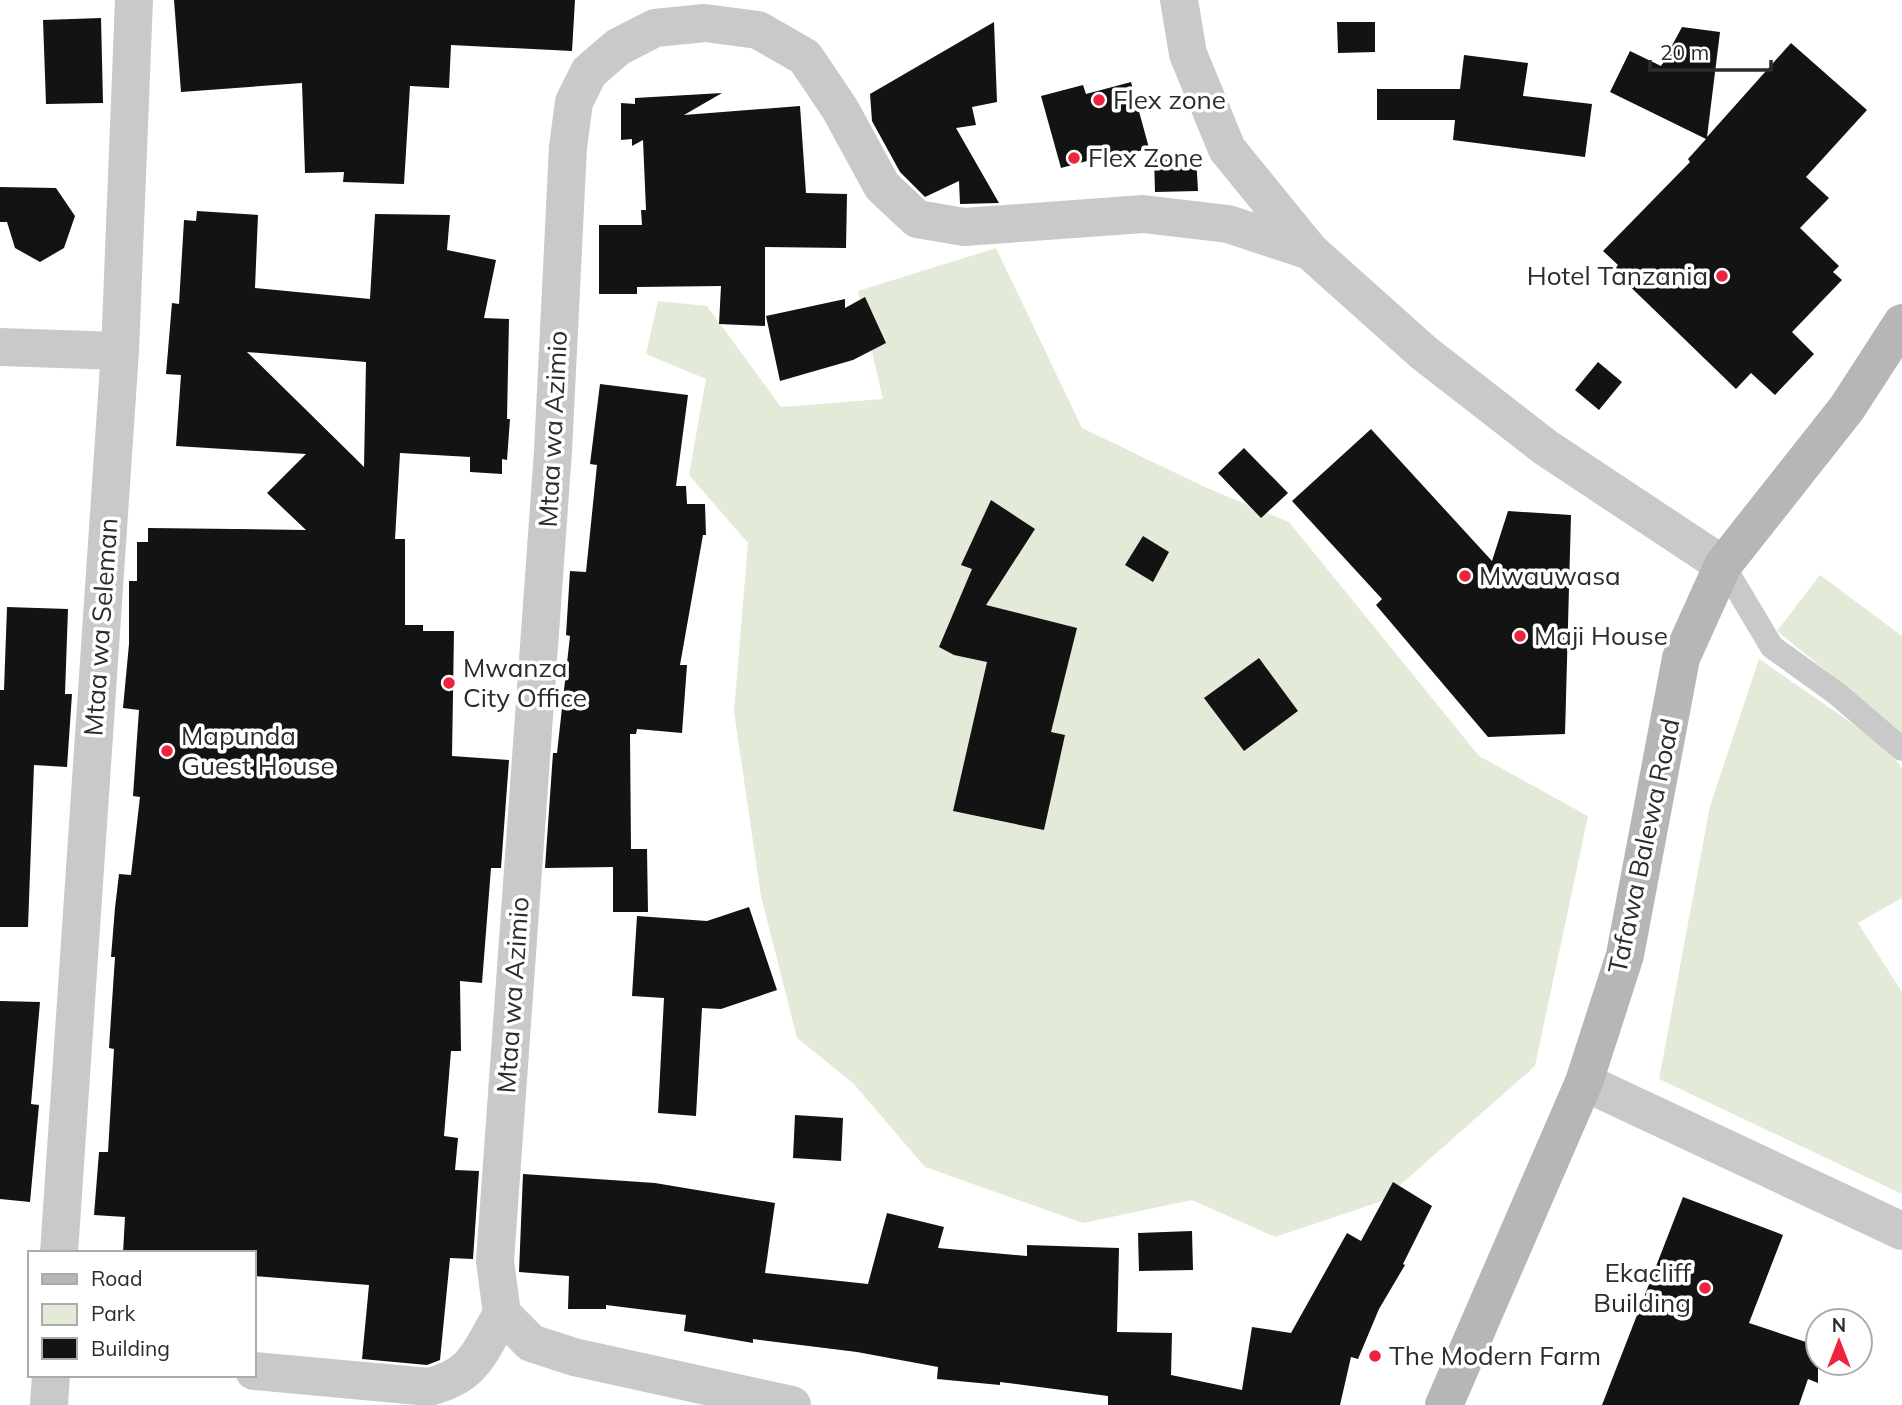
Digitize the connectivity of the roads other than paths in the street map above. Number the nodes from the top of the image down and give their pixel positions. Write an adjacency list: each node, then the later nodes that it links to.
1 (134, 0): 6 (street, Mtaa wa Seleman)
2 (1179, 0): 3 (street)
3 (1310, 251): 7 (street); 12 (street, Mtaa wa Azimio)
4 (1902, 323): 7 (main road, Tafawa Balewa Road)
5 (0, 347): 6 (street)
6 (120, 351): 11 (street, Mtaa wa Seleman)
7 (1723, 565): 8 (lane); 9 (main road, Tafawa Balewa Road)
8 (1902, 749)
9 (1584, 1082): 10 (street); 17 (main road, Tafawa Balewa Road)
10 (1902, 1231)
11 (59, 1251)
12 (502, 1314): 13 (street); 16 (street)
13 (256, 1371)
14 (51, 1377): 15 (street)
15 (49, 1405)
16 (792, 1405)
17 (1444, 1405)

